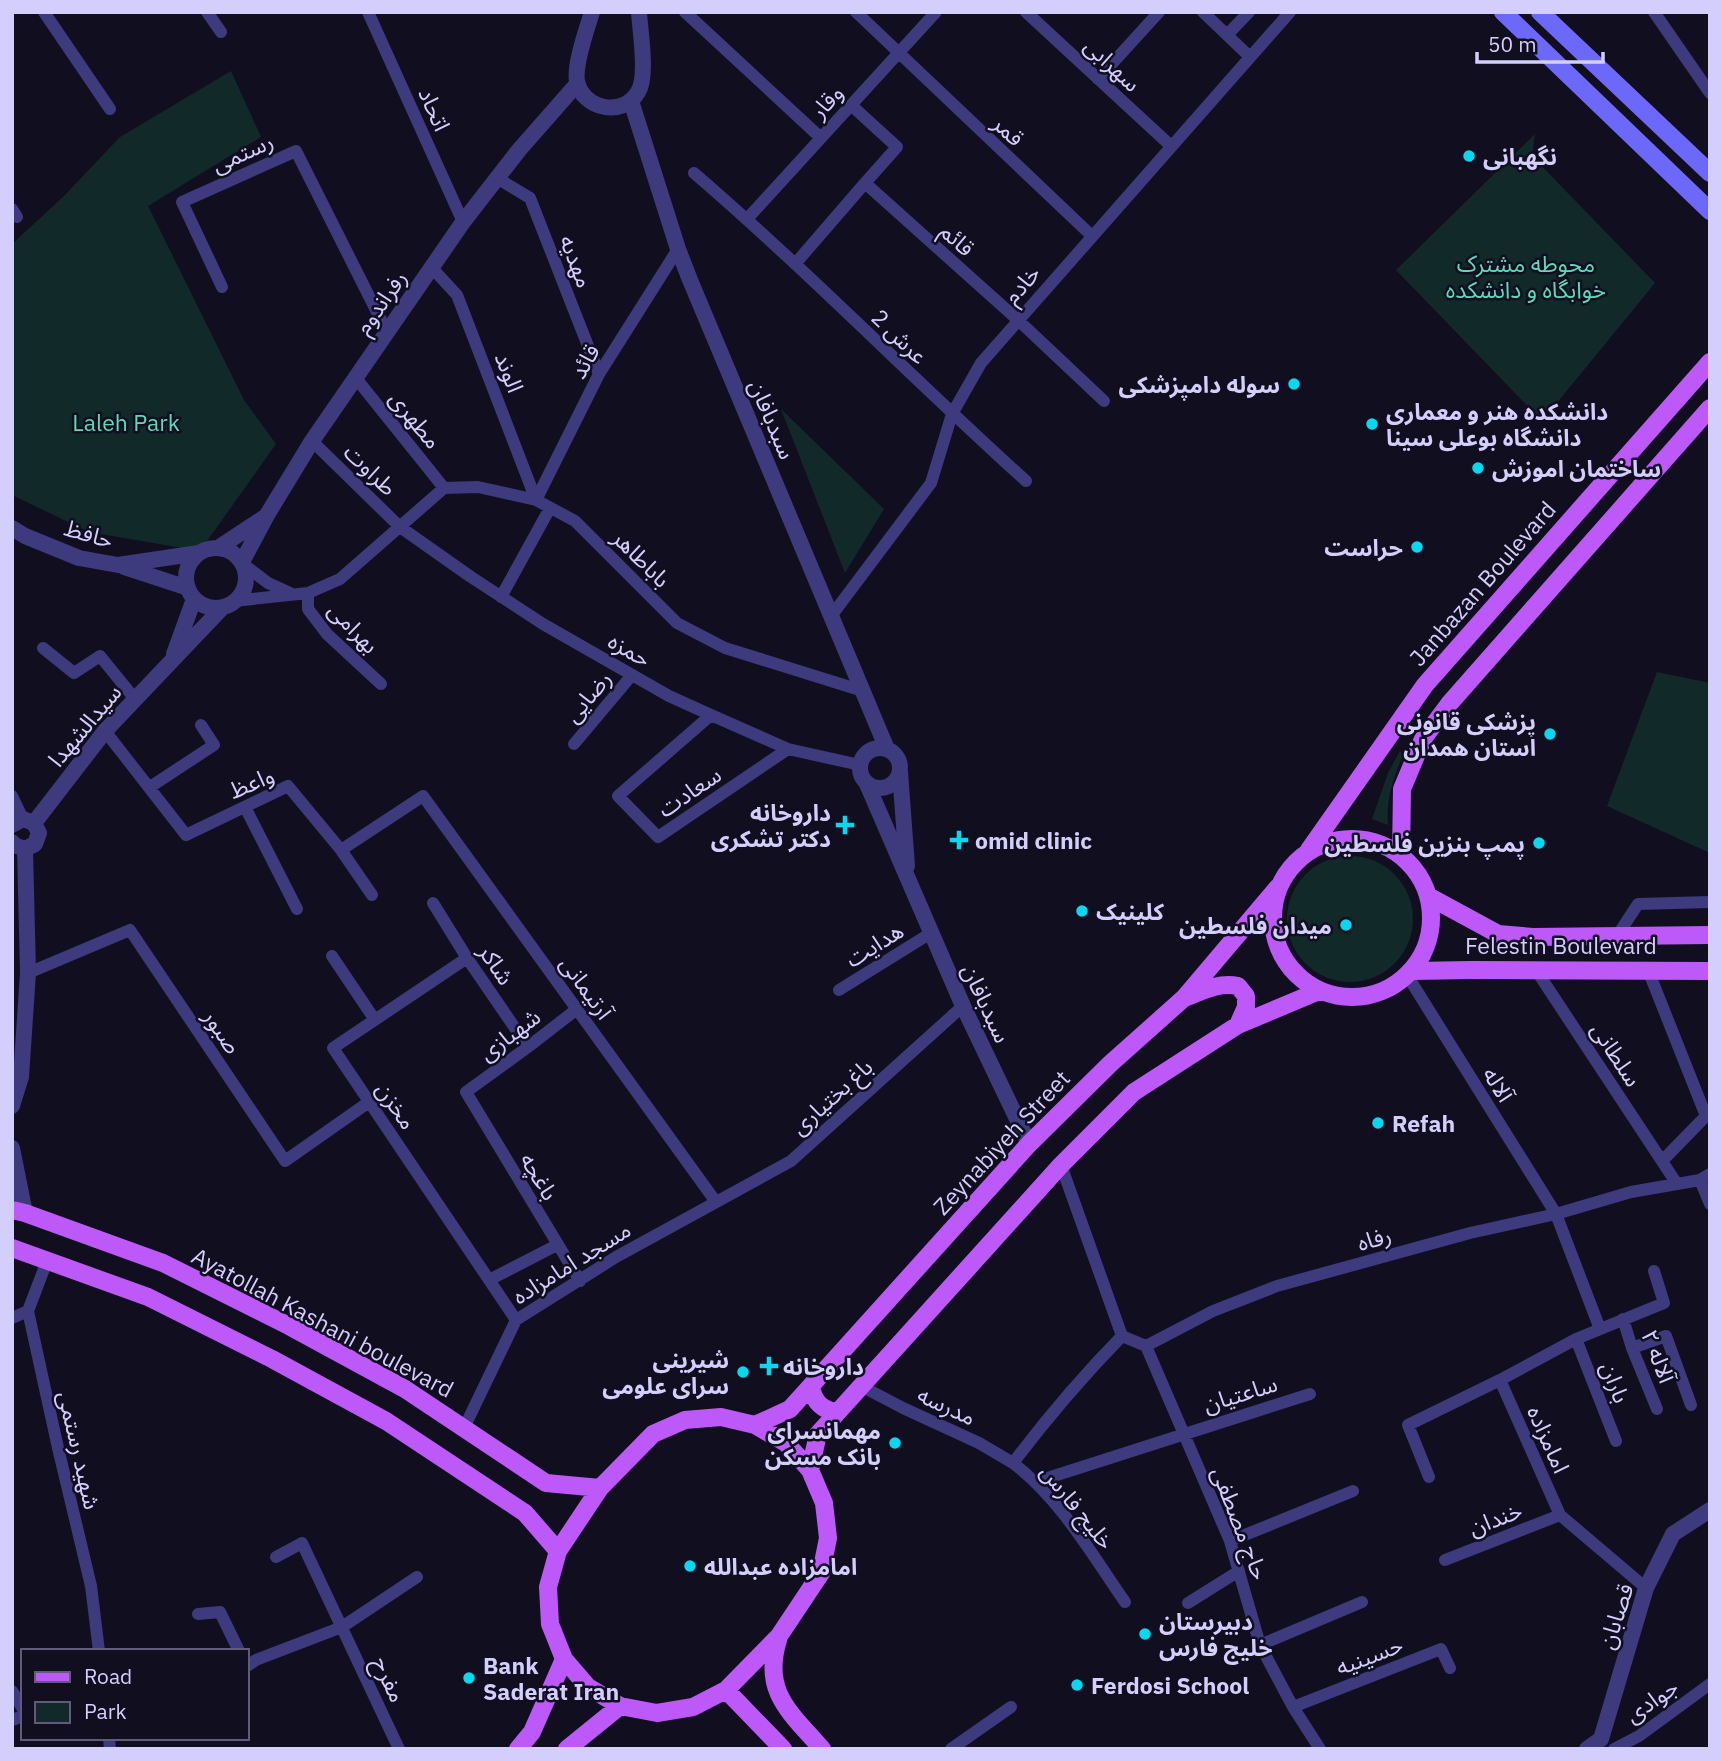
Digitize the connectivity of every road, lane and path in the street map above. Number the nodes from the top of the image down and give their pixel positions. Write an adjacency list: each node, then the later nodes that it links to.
1 (44, 12): 26 (street)
2 (207, 12): 17 (street)
3 (368, 12): 35 (street, اتحاد)
4 (592, 12): 22 (street)
5 (639, 12): 24 (street)
6 (685, 12): 27 (street)
7 (856, 12): 19 (street, قمر)
8 (936, 12): 19 (street, وقار)
9 (1026, 12): 21 (street, سهرابی)
10 (1159, 12): 21 (street)
11 (1203, 12): 18 (street)
12 (1249, 12): 18 (street)
13 (1290, 12): 20 (street, خادم)
14 (1503, 12): 33 (main road)
15 (1540, 12): 30 (main road)
16 (1654, 12): 23 (street)
17 (221, 32)
18 (1227, 35): 20 (street)
19 (898, 54): 25 (street, وقار); 36 (street, قمر)
20 (1250, 57): 28 (street, خادم)
21 (1098, 79): 28 (street, سهرابی)
22 (577, 84): 24 (street); 31 (street, رفراندوم)
23 (1710, 93)
24 (631, 101): 37 (street, سبدبافان)
25 (851, 105): 27 (street, وقار); 32 (street)
26 (110, 109)
27 (821, 138): 34 (street, وقار)
28 (1171, 146): 36 (street, خادم)
29 (694, 173): 34 (street, عرش 2)
30 (1710, 173)
31 (497, 178): 35 (street, رفراندوم); 44 (street, مهدیه)
32 (865, 183): 38 (street); 41 (street, قائم)
33 (1710, 211)
34 (747, 219): 38 (street, عرش 2)
35 (463, 222): 39 (street, رفراندوم)
36 (1092, 236): 41 (street, خادم)
37 (678, 249): 44 (street, قائد); 66 (street, سبدبافان)
38 (795, 264): 48 (street, عرش 2)
39 (432, 268): 42 (street, رفراندوم); 52 (street, الوند)
40 (222, 287): 42 (street, رستمی)
41 (1018, 320): 46 (street, قائم); 48 (street, خادم)
42 (387, 332): 45 (street, رفراندوم)
43 (1710, 362): 88 (main road, Janbazan Boulevard)
44 (599, 374): 52 (street, قائد)
45 (355, 377): 49 (street, رفراندوم); 51 (street, مطهری)
46 (1104, 401)
47 (1710, 408): 89 (main road)
48 (952, 414): 50 (street, عرش 2); 66 (street, خادم)
49 (312, 441): 54 (street, رفراندوم); 55 (street, طراوت)
50 (1026, 481)
51 (444, 488): 52 (street, باباطاهر); 55 (street)
52 (536, 500): 53 (street, باباطاهر)
53 (550, 508): 64 (street); 71 (street, باباطاهر)
54 (267, 515): 57 (street); 59 (street, رفراندوم)
55 (400, 527): 62 (street); 64 (street, حمزه)
56 (12, 528): 60 (street, حافظ)
57 (218, 548): 58 (street); 59 (street)
58 (199, 553): 60 (street, حافظ); 61 (street)
59 (242, 563): 63 (street); 65 (street)
60 (118, 565): 61 (street)
61 (191, 593): 65 (street); 68 (street)
62 (309, 593): 63 (street); 70 (street, بهرامی)
63 (294, 594): 65 (street)
64 (501, 597): 69 (street, حمزه)
65 (228, 604): 68 (street, سیدالشهدا)
66 (832, 615): 71 (street, سبدبافان)
67 (43, 648): 72 (street)
68 (172, 660): 72 (street, سیدالشهدا)
69 (632, 675): 73 (street, حمزه); 76 (street, رضایی)
70 (381, 684)
71 (863, 691): 78 (street, سبدبافان)
72 (135, 699): 75 (street, سیدالشهدا)
73 (711, 715): 77 (street, حمزه); 77 (street, سعادت)
74 (201, 725): 82 (street)
75 (105, 731): 82 (street, واعظ); 85 (street, سیدالشهدا)
76 (574, 744)
77 (788, 749): 79 (street, حمزه)
78 (887, 749): 79 (street); 80 (street)
79 (860, 765): 81 (street)
80 (900, 772): 81 (street); 90 (street, سبدبافان)
81 (867, 784): 90 (street, سبدبافان)
82 (150, 787): 84 (street, واعظ)
83 (12, 796): 85 (street)
84 (245, 807): 87 (street, واعظ); 96 (street)
85 (23, 822): 86 (street, سیدالشهدا)
86 (19, 846): 105 (street)
87 (341, 850): 92 (street); 111 (street, آرتیمانی)
88 (1309, 850): 89 (main road); 91 (main road)
89 (1401, 856): 93 (main road)
90 (908, 879): 97 (street, سبدبافان)
91 (1278, 887): 108 (main road); 109 (main road, Zeynabiyeh Street)
92 (372, 895)
93 (1428, 896): 99 (main road, Felestin Boulevard); 106 (main road)
94 (1710, 902): 99 (street)
95 (433, 903): 101 (street, شاکر)
96 (297, 909)
97 (931, 933): 107 (street, هدایت); 110 (street, سبدبافان)
98 (1710, 935): 99 (main road, Felestin Boulevard)
99 (1617, 936)
100 (332, 956): 112 (street)
101 (467, 958): 112 (street, مخزن); 114 (street, شاکر)
102 (1536, 970): 103 (main road, Felestin Boulevard); 106 (main road, Felestin Boulevard); 120 (street, سلطانی)
103 (1648, 970): 104 (main road, Felestin Boulevard); 120 (street)
104 (1710, 971)
105 (28, 973): 116 (street, صبور); 117 (street)
106 (1410, 973): 108 (main road); 127 (street, آلاله)
107 (839, 990)
108 (1319, 991): 113 (main road)
109 (1184, 998): 113 (main road); 118 (main road, Zeynabiyeh Street)
110 (963, 1006): 118 (street, سبدبافان); 124 (street, باغ بختیاری)
111 (577, 1009): 114 (street, شهبازی); 124 (street, آرتیمانی)
112 (375, 1020): 116 (street, مخزن)
113 (1238, 1025): 121 (main road)
114 (528, 1047): 115 (street, شهبازی)
115 (466, 1092): 128 (street, باغچه)
116 (369, 1102): 132 (street, مخزن)
117 (12, 1106)
118 (1029, 1144): 145 (main road, Zeynabiyeh Street)
119 (12, 1148): 126 (street)
120 (1661, 1161): 123 (street, سلطانی)
121 (1060, 1165): 139 (street); 144 (main road)
122 (1705, 1177): 123 (street, رفاه); 125 (street)
123 (1677, 1184): 127 (street, رفاه)
124 (716, 1202): 133 (street, مسجد امامزاده)
125 (1710, 1204)
126 (18, 1212): 151 (main road, Ayatollah Kashani boulevard)
127 (1556, 1214): 138 (street); 141 (street, رفاه)
128 (557, 1245): 132 (street); 133 (street, باغچه)
129 (12, 1248): 130 (main road)
130 (47, 1261): 134 (street); 163 (main road)
131 (1654, 1271): 136 (street)
132 (489, 1280): 137 (street, مخزن)
133 (580, 1281): 137 (street, مسجد امامزاده)
134 (28, 1311): 135 (street); 176 (street, شهید رستمی)
135 (12, 1318)
136 (1623, 1319): 138 (street); 142 (street, آلاله ۲)
137 (516, 1320): 151 (street, مسجد امامزاده)
138 (1600, 1329): 140 (street)
139 (1122, 1336): 141 (street); 154 (street, خلیج فارس)
140 (1576, 1339): 143 (street); 153 (street, باران)
141 (1146, 1346): 152 (street, حاج مصطفی)
142 (1632, 1348): 147 (street); 148 (street, آلاله ۲)
143 (1500, 1380): 156 (street); 161 (street, امامزاده)
144 (862, 1386): 149 (main road); 154 (street, مدرسه)
145 (811, 1387): 149 (main road); 150 (main road, Zeynabiyeh Street)
146 (1310, 1394): 152 (street, ساعتیان)
147 (1692, 1405)
148 (1657, 1409)
149 (837, 1412): 155 (main road)
150 (755, 1425): 155 (main road); 158 (main road)
151 (464, 1428): 158 (main road, Ayatollah Kashani boulevard)
152 (1184, 1433): 157 (street, ساعتیان); 162 (street, حاج مصطفی)
153 (1616, 1441)
154 (1013, 1463): 157 (street, خلیج فارس)
155 (810, 1470): 174 (main road)
156 (1429, 1477)
157 (1035, 1482): 169 (street, خلیج فارس)
158 (600, 1488): 163 (main road)
159 (1353, 1491): 162 (street)
160 (1710, 1510): 168 (street, قصابان)
161 (1560, 1516): 165 (street, خندان); 168 (street, امامزاده)
162 (1230, 1541): 166 (street, حاج مصطفی)
163 (558, 1552): 178 (main road)
164 (276, 1557): 173 (street, مفرح)
165 (1445, 1560)
166 (1239, 1571): 171 (street); 175 (street, حاج مصطفی)
167 (417, 1577): 173 (street)
168 (1646, 1588): 186 (street, قصابان)
169 (1125, 1602)
170 (1363, 1602): 175 (street)
171 (1188, 1603)
172 (198, 1614): 177 (street)
173 (342, 1627): 179 (street); 187 (street, مفرح)
174 (779, 1636): 182 (main road); 191 (main road)
175 (1260, 1645): 185 (street, حاج مصطفی)
176 (99, 1649)
177 (238, 1649)
178 (564, 1659): 183 (main road); 188 (main road)
179 (248, 1665)
180 (1450, 1668): 185 (street, حسینیه)
181 (1710, 1684): 186 (street, جوادی)
182 (726, 1690): 183 (main road); 190 (main road)
183 (620, 1706): 189 (main road)
184 (1011, 1707): 192 (street)
185 (1293, 1707): 193 (street, حاج مصطفی)
186 (1609, 1746): 194 (street)
187 (399, 1749)
188 (518, 1749)
189 (567, 1749)
190 (783, 1749)
191 (822, 1749)
192 (951, 1749)
193 (1320, 1749)
194 (1587, 1749)

